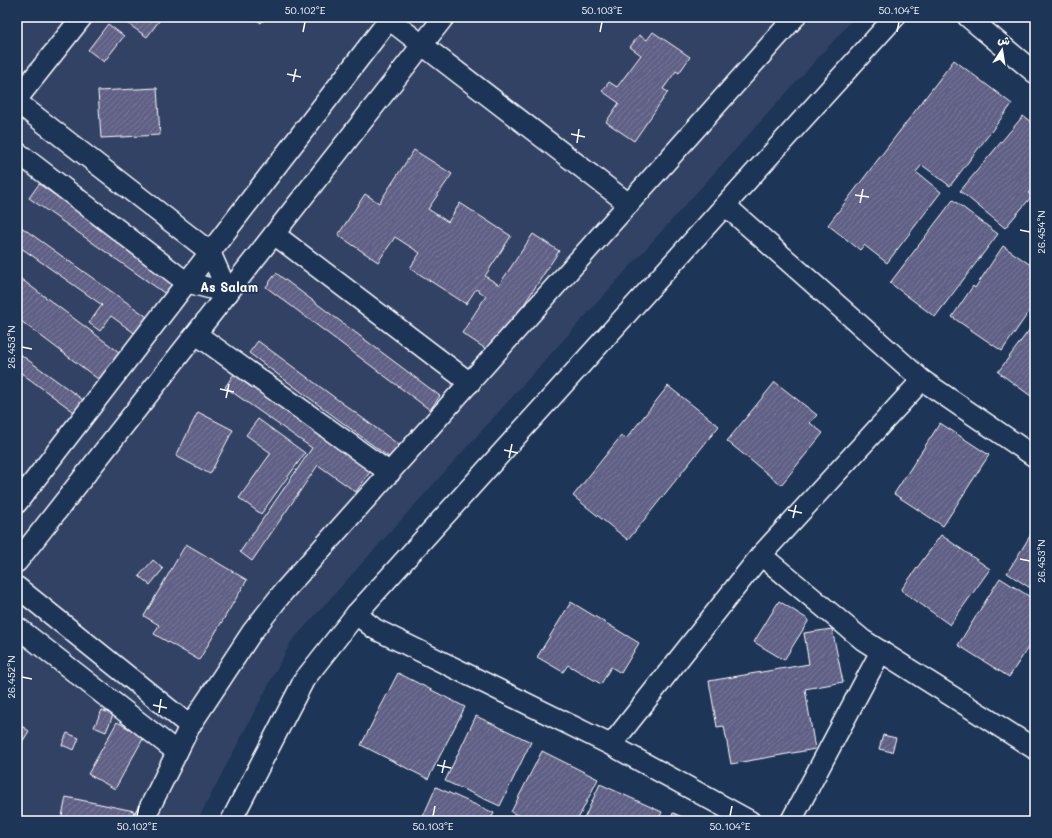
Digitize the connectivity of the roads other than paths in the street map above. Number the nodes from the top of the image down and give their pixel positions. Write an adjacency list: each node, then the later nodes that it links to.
1 (82, 17): 9 (street)
2 (444, 17): 7 (street)
3 (795, 17): 11 (street)
4 (895, 17): 12 (street)
5 (968, 17): 8 (street)
6 (389, 18): 7 (street); 14 (street)
7 (422, 45): 11 (street); 13 (street)
8 (1035, 73)
9 (17, 101): 14 (street)
10 (17, 152): 15 (street)
11 (629, 204): 19 (street)
12 (726, 206): 18 (street); 26 (street)
13 (274, 234): 16 (street); 19 (street)
14 (210, 252): 15 (street); 16 (street)
15 (186, 282): 16 (street); 22 (street)
16 (228, 293): 17 (street)
17 (196, 334): 21 (street); 24 (street)
18 (922, 380): 20 (street); 23 (street)
19 (470, 383): 21 (street)
20 (1035, 457)
21 (390, 474): 29 (street)
22 (17, 504)
23 (761, 555): 28 (street); 30 (street)
24 (17, 562)
25 (17, 587): 29 (street)
26 (356, 614): 30 (street); 34 (street)
27 (17, 627): 32 (street)
28 (881, 651): 31 (street); 36 (street)
29 (190, 726): 32 (street)
30 (611, 745): 35 (street)
31 (1035, 749)
32 (177, 752): 33 (street)
33 (143, 821)
34 (231, 821)
35 (750, 821)
36 (791, 821)

